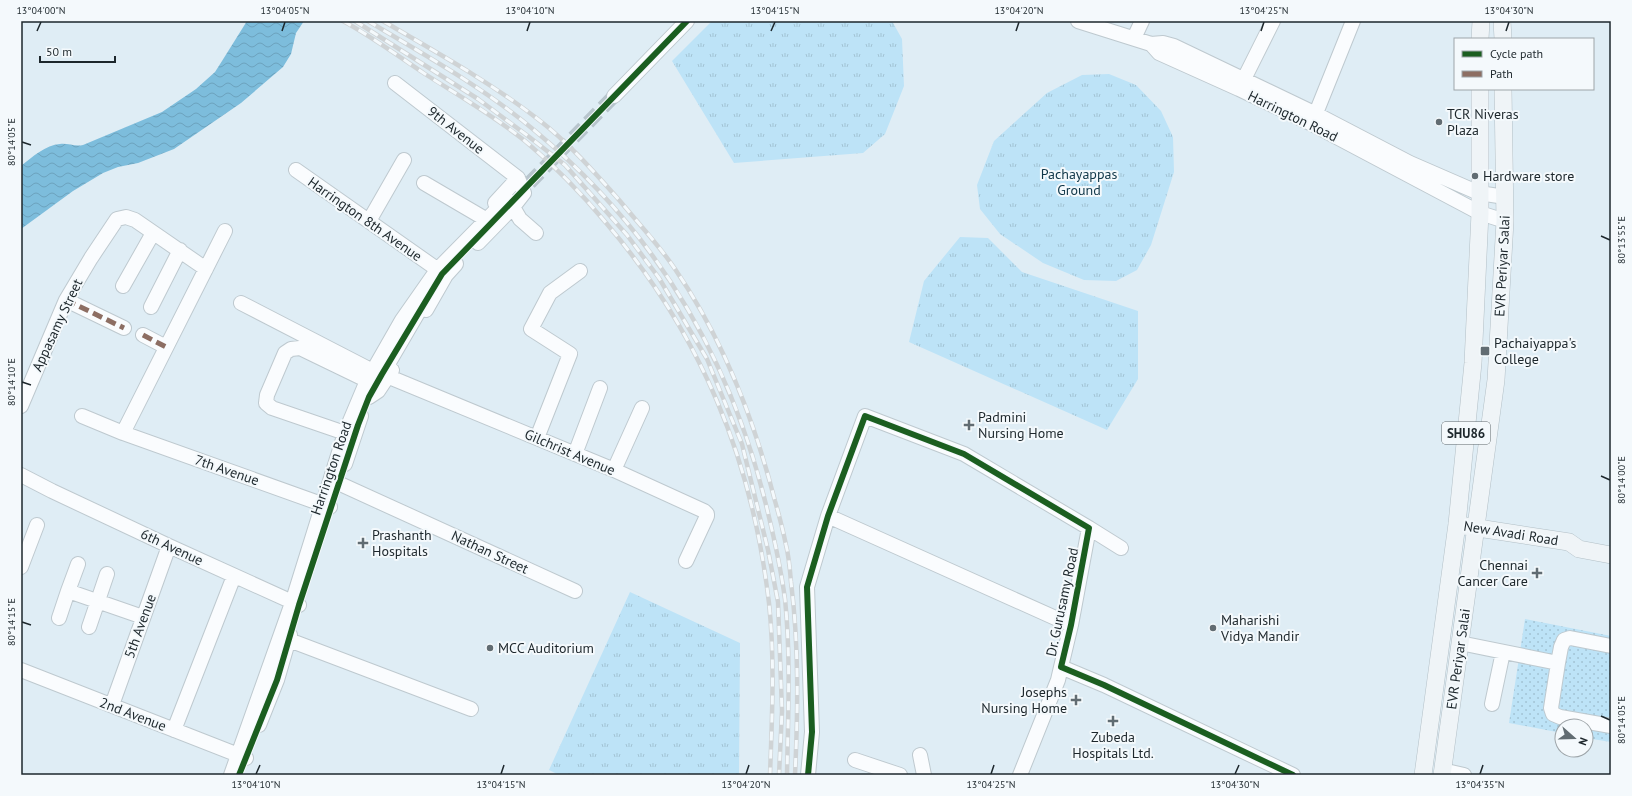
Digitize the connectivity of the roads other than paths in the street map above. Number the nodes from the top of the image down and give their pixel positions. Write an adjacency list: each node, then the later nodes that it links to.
1 (675, 21): 2 (street)
2 (687, 21)
3 (1078, 21): 9 (street, Harrington Road)
4 (1142, 21): 9 (street)
5 (1273, 21): 13 (street)
6 (1353, 21): 16 (street)
7 (1481, 21): 10 (main road)
8 (1502, 21): 11 (main road)
9 (1134, 38): 13 (street, Harrington Road)
10 (1480, 38)
11 (1503, 38)
12 (395, 83): 19 (street, 9th Avenue)
13 (1241, 84): 16 (street, Harrington Road)
14 (1480, 90): 21 (main road, EVR Periyar Salai / SHU86)
15 (1503, 90): 22 (main road, EVR Periyar Salai / SHU86)
16 (1314, 119): 21 (street); 24 (street, Harrington Road)
17 (404, 160): 26 (street)
18 (296, 170): 26 (street, Harrington 8th Avenue)
19 (518, 178): 23 (street, Harrington Road); 25 (street)
20 (424, 183): 25 (street)
21 (1479, 193): 22 (street); 24 (main road, EVR Periyar Salai / SHU86)
22 (1505, 197): 27 (main road, EVR Periyar Salai / SHU86)
23 (512, 205): 30 (street); 42 (street, Harrington Road)
24 (1480, 213): 27 (street, Harrington Road); 58 (main road, EVR Periyar Salai / SHU86)
25 (482, 217): 32 (street)
26 (369, 221): 32 (street, Harrington 8th Avenue)
27 (1505, 221): 59 (main road, EVR Periyar Salai / SHU86)
28 (225, 231): 33 (street)
29 (153, 233): 31 (street); 35 (street); 36 (street, Appasamy Street)
30 (536, 234)
31 (180, 250): 33 (street); 38 (street)
32 (434, 267): 42 (street)
33 (206, 269): 41 (street)
34 (580, 271): 49 (street)
35 (123, 286)
36 (66, 300): 39 (street); 44 (street, Appasamy Street)
37 (240, 303): 42 (street)
38 (151, 307)
39 (124, 328)
40 (143, 335): 41 (street)
41 (166, 347): 47 (street)
42 (372, 379): 48 (street); 48 (street); 49 (street, Gilchrist Avenue); 53 (street, Harrington Road)
43 (600, 388): 50 (street)
44 (21, 406)
45 (642, 408): 51 (street)
46 (82, 416): 47 (street, 7th Avenue)
47 (123, 433): 54 (street, 7th Avenue)
48 (345, 433): 54 (street)
49 (537, 438): 50 (street, Gilchrist Avenue)
50 (575, 454): 51 (street, Gilchrist Avenue)
51 (614, 470): 63 (street, Gilchrist Avenue)
52 (21, 475): 60 (street, 6th Avenue)
53 (338, 483): 54 (street, Harrington Road); 69 (street, Nathan Street)
54 (326, 505): 71 (street, Harrington Road)
55 (828, 516): 57 (street); 74 (street); 94 (street)
56 (37, 525): 65 (street)
57 (1089, 528): 61 (street); 74 (street, Dr. Gurusamy Road)
58 (1456, 530): 59 (main road, New Avadi Road); 99 (main road, EVR Periyar Salai / SHU86)
59 (1476, 532): 62 (main road, New Avadi Road); 77 (main road, EVR Periyar Salai / SHU86)
60 (169, 546): 67 (street, 6th Avenue); 72 (street, 5th Avenue)
61 (1121, 548)
62 (1611, 556)
63 (686, 561)
64 (78, 564): 68 (street)
65 (21, 567)
66 (107, 574): 70 (street)
67 (234, 576): 71 (street, 6th Avenue); 87 (street)
68 (68, 591): 70 (street); 73 (street)
69 (575, 591)
70 (98, 601): 72 (street); 75 (street)
71 (296, 604): 76 (street, Harrington Road); 88 (street)
72 (143, 617): 84 (street, 5th Avenue)
73 (59, 618)
74 (1071, 625): 81 (street, Dr. Gurusamy Road)
75 (89, 627)
76 (289, 640): 85 (street); 88 (street, Harrington Road)
77 (1460, 643): 79 (street); 91 (main road, EVR Periyar Salai / SHU86)
78 (1611, 646): 80 (street)
79 (1503, 652): 80 (street); 83 (street)
80 (1558, 662): 86 (street)
81 (1061, 667): 97 (street); 98 (street, Dr. Gurusamy Road)
82 (21, 670): 84 (street, 2nd Avenue)
83 (1492, 704)
84 (112, 705): 87 (street, 2nd Avenue)
85 (471, 710)
86 (1611, 726)
87 (174, 730): 88 (street, 2nd Avenue)
88 (242, 756): 92 (street); 93 (street, Harrington Road)
89 (920, 756): 96 (street)
90 (855, 760): 95 (street)
91 (1442, 773): 100 (street)
92 (231, 775)
93 (239, 775)
94 (808, 775)
95 (900, 775)
96 (924, 775)
97 (1020, 775)
98 (1293, 775)
99 (1423, 775)
100 (1464, 775)

